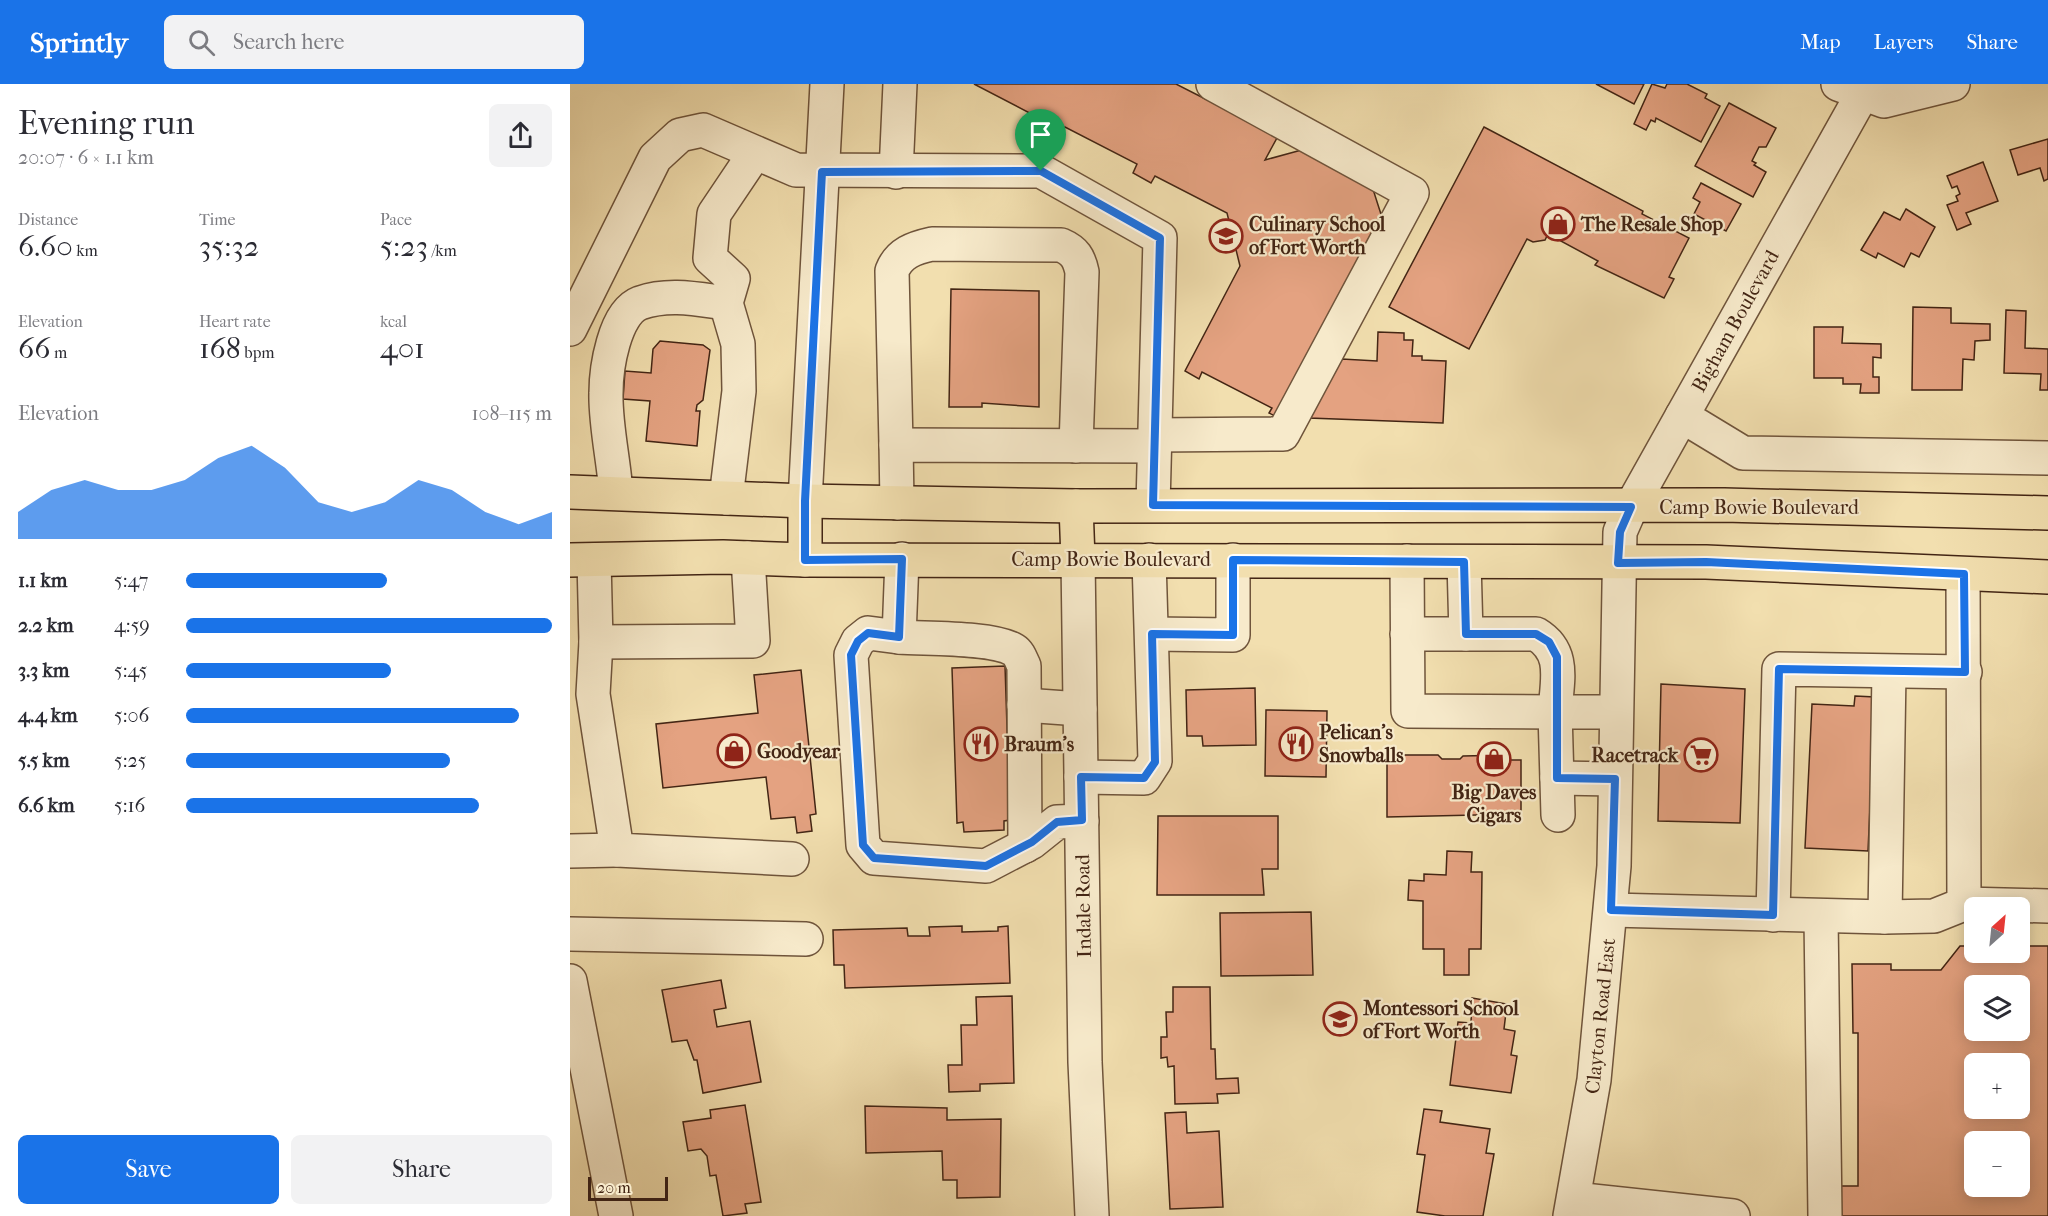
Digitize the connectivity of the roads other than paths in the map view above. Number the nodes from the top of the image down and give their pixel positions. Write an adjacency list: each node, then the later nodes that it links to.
1 (827, 84): 7 (street)
2 (900, 84): 8 (street)
3 (1213, 84): 12 (street)
4 (1953, 84): 5 (street)
5 (1856, 88): 11 (street, Bigham Boulevard)
6 (754, 153): 7 (street); 9 (street); 10 (street)
7 (822, 172): 8 (street); 19 (street)
8 (896, 172): 12 (street)
9 (729, 291): 17 (street); 18 (street)
10 (570, 329)
11 (1682, 416): 15 (street); 23 (street, Bigham Boulevard)
12 (1155, 441): 14 (street); 21 (street)
13 (896, 445): 14 (street); 14 (street); 20 (street)
14 (1076, 446)
15 (2048, 458)
16 (570, 492): 17 (main road, Camp Bowie Boulevard)
17 (616, 493): 18 (main road, Camp Bowie Boulevard)
18 (726, 498): 19 (main road, Camp Bowie Boulevard)
19 (805, 501): 20 (main road, Camp Bowie Boulevard); 29 (main road)
20 (897, 503): 22 (main road, Camp Bowie Boulevard)
21 (1153, 505): 22 (main road, Camp Bowie Boulevard); 23 (main road, Camp Bowie Boulevard)
22 (1076, 506): 27 (main road)
23 (1631, 507): 24 (main road, Camp Bowie Boulevard); 34 (street, Bigham Boulevard)
24 (2048, 513)
25 (748, 558): 28 (main road, Camp Bowie Boulevard); 29 (main road, Camp Bowie Boulevard); 41 (street)
26 (902, 559): 27 (main road, Camp Bowie Boulevard); 29 (main road, Camp Bowie Boulevard); 40 (street)
27 (1078, 559): 30 (main road, Camp Bowie Boulevard); 46 (street, Indale Road)
28 (582, 560): 41 (street)
29 (805, 560)
30 (1149, 560): 31 (main road, Camp Bowie Boulevard); 37 (street)
31 (1233, 560): 32 (main road, Camp Bowie Boulevard); 37 (street)
32 (1407, 561): 33 (main road, Camp Bowie Boulevard); 38 (street)
33 (1464, 562): 34 (main road, Camp Bowie Boulevard); 39 (street)
34 (1618, 563): 35 (main road, Camp Bowie Boulevard); 48 (street, Clayton Road East)
35 (1964, 574): 36 (main road, Camp Bowie Boulevard); 43 (street)
36 (2048, 577)
37 (1152, 634): 49 (street)
38 (1407, 634): 39 (street); 47 (street)
39 (1466, 634): 47 (street)
40 (899, 637): 45 (street); 54 (street)
41 (596, 642): 44 (street)
42 (1889, 672): 43 (street); 63 (street); 65 (street)
43 (1965, 672): 58 (street)
44 (581, 695): 55 (street)
45 (1024, 705): 46 (street); 54 (street)
46 (1080, 709): 49 (street, Indale Road)
47 (1556, 712): 48 (street); 50 (street)
48 (1616, 712): 51 (street, Clayton Road East)
49 (1081, 777): 53 (street, Indale Road)
50 (1557, 778): 51 (street); 52 (street)
51 (1615, 779): 62 (street, Clayton Road East)
52 (1558, 815)
53 (1082, 820): 54 (street); 71 (street, Indale Road)
54 (1025, 846)
55 (618, 850): 56 (street); 57 (street)
56 (570, 852)
57 (792, 859)
58 (1964, 897)
59 (1964, 904): 65 (street)
60 (2030, 906): 61 (street)
61 (2048, 906)
62 (1611, 910): 63 (street); 69 (street, Clayton Road East)
63 (1773, 915): 64 (street)
64 (1821, 917): 65 (street); 73 (street)
65 (1885, 917)
66 (570, 934): 67 (street)
67 (806, 939)
68 (570, 981): 70 (street)
69 (1572, 1207): 72 (street)
70 (616, 1216)
71 (1092, 1216)
72 (1733, 1216)
73 (1825, 1216)

